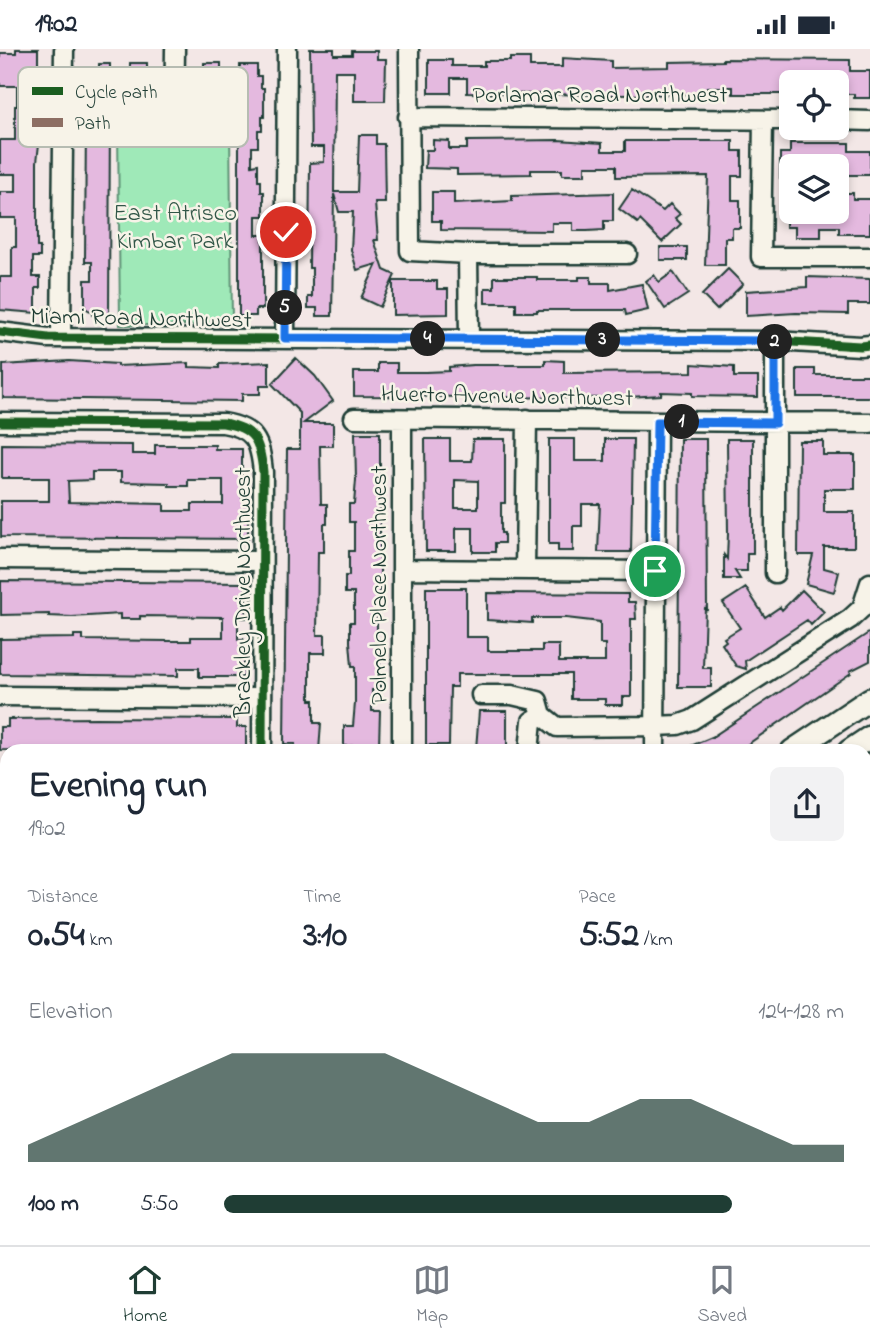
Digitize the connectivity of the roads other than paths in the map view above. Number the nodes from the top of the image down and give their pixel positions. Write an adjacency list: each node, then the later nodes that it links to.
1 (64, 49): 5 (street)
2 (175, 49): 6 (street)
3 (287, 49): 18 (street)
4 (409, 49): 7 (street)
5 (64, 67)
6 (175, 67)
7 (408, 117): 8 (street, Porlamar Road Northwest); 13 (street)
8 (764, 120): 9 (street, Porlamar Road Northwest); 15 (street)
9 (779, 120)
10 (849, 120): 11 (street)
11 (870, 121)
12 (63, 147): 17 (street)
13 (468, 254): 14 (street); 19 (street)
14 (627, 254)
15 (870, 257)
16 (0, 332): 17 (street, Miami Road Northwest)
17 (61, 337): 18 (street, Miami Road Northwest)
18 (285, 338): 19 (street, Miami Road Northwest)
19 (469, 339): 20 (street, Miami Road Northwest)
20 (775, 341): 21 (street, Miami Road Northwest); 27 (street)
21 (870, 345)
22 (354, 418): 23 (street, Huerto Avenue Northwest)
23 (402, 419): 24 (street, Huerto Avenue Northwest); 31 (street, Polmelo Place Northwest)
24 (527, 419): 26 (street, Huerto Avenue Northwest); 32 (street)
25 (0, 422): 30 (street, Brackley Drive Northwest)
26 (657, 422): 27 (street, Huerto Avenue Northwest); 33 (street)
27 (775, 423): 28 (street, Huerto Avenue Northwest); 34 (street)
28 (870, 423)
29 (0, 559): 30 (street)
30 (261, 561): 38 (street, Brackley Drive Northwest)
31 (402, 569): 32 (street); 43 (street, Polmelo Place Northwest)
32 (526, 570): 33 (street)
33 (655, 571): 41 (street)
34 (775, 573)
35 (870, 583): 41 (street)
36 (481, 695): 40 (street)
37 (0, 696): 38 (street)
38 (261, 698): 42 (street, Brackley Drive Northwest)
39 (870, 699): 46 (main road)
40 (542, 715): 41 (street); 44 (street)
41 (655, 726): 45 (street)
42 (262, 744)
43 (402, 744)
44 (530, 744)
45 (655, 744)
46 (802, 744)

